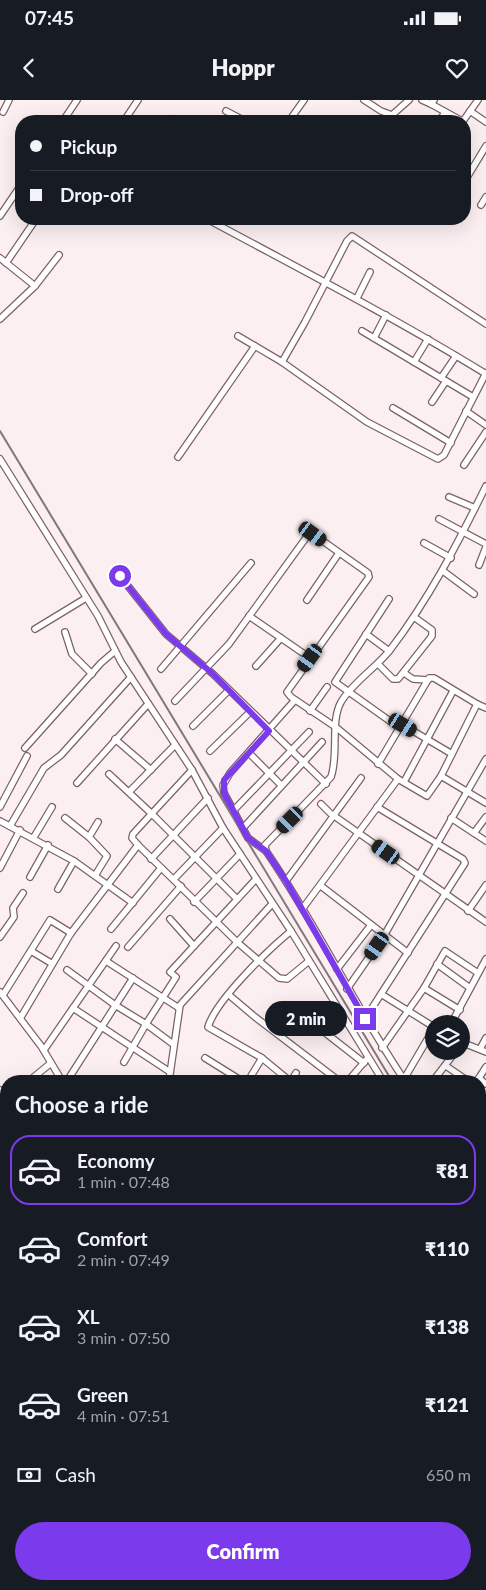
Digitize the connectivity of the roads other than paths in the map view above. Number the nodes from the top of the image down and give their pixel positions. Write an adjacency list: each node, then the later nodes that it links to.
1 (9, 100): 12 (street)
2 (77, 100): 14 (street)
3 (138, 100): 15 (street)
4 (304, 100): 17 (street)
5 (364, 100): 6 (street)
6 (409, 100)
7 (422, 100): 9 (street)
8 (478, 100): 11 (street)
9 (433, 102): 13 (street)
10 (226, 111): 16 (street)
11 (470, 111): 19 (street); 20 (street)
12 (3, 112)
13 (445, 113): 18 (street)
14 (68, 115)
15 (128, 115)
16 (234, 115)
17 (293, 115)
18 (449, 115)
19 (467, 115)
20 (486, 122)
21 (486, 146): 22 (street)
22 (471, 171)
23 (15, 194): 26 (street)
24 (486, 197): 25 (street)
25 (481, 205)
26 (0, 216)
27 (32, 225): 31 (street)
28 (217, 225): 33 (street)
29 (58, 255): 34 (street)
30 (0, 258): 31 (street)
31 (6, 263): 34 (street)
32 (370, 272): 35 (street)
33 (326, 284): 35 (street); 38 (street); 45 (street)
34 (35, 286): 37 (street)
35 (357, 298): 36 (street)
36 (386, 315): 41 (street); 42 (street)
37 (0, 319)
38 (486, 324)
39 (362, 331): 41 (street)
40 (238, 336): 43 (street)
41 (374, 338): 46 (street)
42 (428, 340): 44 (street); 46 (street)
43 (255, 346): 45 (street); 56 (street)
44 (456, 356): 47 (street); 48 (street)
45 (282, 362): 55 (street)
46 (414, 362): 48 (street)
47 (486, 373): 49 (street)
48 (444, 379): 49 (street); 50 (street)
49 (473, 397): 52 (street)
50 (432, 402)
51 (393, 408): 55 (street)
52 (466, 411): 53 (street); 55 (street)
53 (486, 425)
54 (486, 432): 58 (street)
55 (451, 443)
56 (178, 457)
57 (1, 463): 73 (street)
58 (464, 465)
59 (486, 486): 61 (street)
60 (449, 497): 61 (street)
61 (476, 508): 63 (street)
62 (439, 519): 63 (street)
63 (464, 532): 65 (street); 67 (street)
64 (424, 543): 67 (street)
65 (486, 546): 69 (street)
66 (340, 553): 75 (street); 76 (street); 85 (street)
67 (451, 558): 70 (street)
68 (251, 563): 82 (street)
69 (479, 565)
70 (443, 571): 72 (street); 77 (street)
71 (120, 576): 82 (street)
72 (474, 594)
73 (86, 598): 78 (street); 83 (street)
74 (389, 599): 80 (street)
75 (308, 600)
76 (250, 616): 81 (street); 88 (street)
77 (414, 617): 84 (street); 90 (street)
78 (36, 629)
79 (65, 632): 91 (street)
80 (366, 634): 84 (street); 97 (street)
81 (281, 638): 85 (street); 87 (street)
82 (180, 647): 88 (street); 89 (street)
83 (115, 651): 91 (street); 92 (street)
84 (389, 651): 86 (street)
85 (310, 658): 99 (street)
86 (378, 664): 90 (street); 97 (street)
87 (256, 666)
88 (207, 668): 95 (street); 98 (street)
89 (161, 669)
90 (404, 673): 93 (street)
91 (92, 674): 114 (street)
92 (131, 677): 100 (street); 151 (street)
93 (428, 680): 96 (street); 106 (street)
94 (327, 686): 103 (street)
95 (228, 690): 104 (street); 105 (street)
96 (453, 691): 101 (street); 110 (street)
97 (348, 693): 106 (street); 107 (street)
98 (175, 700)
99 (295, 700): 103 (street); 108 (street)
100 (148, 704): 111 (street); 113 (street)
101 (477, 704): 102 (street); 118 (street)
102 (486, 708)
103 (310, 710): 107 (street)
104 (250, 712): 108 (street); 115 (street)
105 (193, 726)
106 (402, 727): 110 (street); 122 (street)
107 (337, 728): 122 (street); 133 (street)
108 (269, 731): 116 (street); 117 (street)
109 (309, 732): 116 (street)
110 (427, 739): 118 (street); 131 (street)
111 (115, 740): 124 (street); 132 (street)
112 (322, 742): 121 (street)
113 (176, 745): 124 (street); 125 (street)
114 (25, 748)
115 (210, 750)
116 (290, 751): 121 (street); 127 (street)
117 (249, 753): 127 (street); 143 (street)
118 (452, 754): 128 (street)
119 (27, 756): 140 (street)
120 (486, 759): 123 (street)
121 (303, 762): 133 (street); 134 (street)
122 (378, 764): 130 (street)
123 (485, 767): 136 (street)
124 (152, 770): 135 (street)
125 (192, 770): 137 (street); 144 (street)
126 (109, 774): 135 (street)
127 (269, 774): 134 (street); 143 (street)
128 (440, 776): 131 (street); 136 (street)
129 (361, 778): 145 (street)
130 (398, 778): 131 (street); 142 (street)
131 (404, 782)
132 (77, 783)
133 (326, 784): 164 (street)
134 (281, 785): 153 (street)
135 (129, 792): 144 (street)
136 (469, 792): 138 (street); 148 (street)
137 (208, 798): 152 (street); 157 (street)
138 (486, 803)
139 (321, 804): 145 (street)
140 (0, 807)
141 (52, 807): 158 (street)
142 (378, 807): 155 (street); 161 (street)
143 (233, 811): 153 (street)
144 (152, 814): 157 (street); 163 (street)
145 (332, 815): 155 (street); 177 (street)
146 (486, 817): 156 (street)
147 (65, 818): 159 (street)
148 (451, 818): 156 (street); 161 (street)
149 (0, 821): 151 (street)
150 (98, 822): 159 (street)
151 (10, 826): 154 (street)
152 (223, 828): 165 (street); 166 (street)
153 (243, 828): 164 (street)
154 (20, 830): 158 (street); 169 (street)
155 (358, 833): 172 (street); 181 (street)
156 (474, 833): 160 (street)
157 (173, 835): 166 (street); 167 (street)
158 (34, 837): 162 (street)
159 (88, 837): 171 (street)
160 (486, 841)
161 (436, 843): 172 (street); 184 (street)
162 (48, 845): 168 (street); 173 (street)
163 (138, 845): 167 (street); 178 (street)
164 (266, 851): 177 (street)
165 (240, 854): 175 (street); 176 (street)
166 (195, 857): 174 (street); 175 (street)
167 (151, 859): 170 (street)
168 (74, 860): 171 (street); 182 (street)
169 (0, 868)
170 (161, 868): 174 (street); 187 (street)
171 (96, 874): 178 (street)
172 (419, 876): 184 (street); 198 (street)
173 (30, 877)
174 (174, 879): 180 (street)
175 (216, 879): 185 (street); 186 (street)
176 (255, 880): 185 (street); 188 (street)
177 (286, 881): 189 (street)
178 (109, 884): 187 (street); 197 (street)
179 (486, 885): 190 (street)
180 (181, 886): 186 (street); 203 (street)
181 (321, 886): 189 (street); 194 (street)
182 (58, 889)
183 (23, 893): 199 (street)
184 (446, 893): 190 (street); 205 (street)
185 (237, 900): 192 (street)
186 (194, 902): 192 (street)
187 (133, 903): 195 (street)
188 (272, 904): 196 (street); 200 (street)
189 (303, 908): 212 (street)
190 (468, 911): 193 (street)
191 (170, 920): 202 (street)
192 (216, 922): 200 (street); 202 (street)
193 (486, 922)
194 (371, 925): 198 (street); 212 (street)
195 (111, 929)
196 (290, 931): 208 (street); 209 (street)
197 (71, 933): 204 (street); 210 (street)
198 (385, 934): 205 (street); 217 (street)
199 (0, 937)
200 (236, 942): 209 (street); 226 (street)
201 (116, 946): 207 (street)
202 (194, 946): 223 (street)
203 (128, 947)
204 (31, 950): 210 (street); 220 (street)
205 (408, 952): 222 (street)
206 (486, 959): 214 (street)
207 (106, 961): 215 (street); 216 (street)
208 (309, 961): 209 (street); 228 (street)
209 (259, 962): 221 (street)
210 (52, 963): 231 (street)
211 (437, 964): 214 (street); 218 (street); 219 (street)
212 (337, 969): 217 (street)
213 (67, 970): 216 (street)
214 (478, 973): 219 (street)
215 (133, 978): 223 (street); 224 (street)
216 (89, 987): 224 (street); 225 (street)
217 (347, 988): 232 (street)
218 (424, 988): 227 (street); 229 (street)
219 (470, 988): 227 (street)
220 (1, 994): 231 (street)
221 (229, 994): 245 (street); 259 (street)
222 (381, 994): 229 (street); 232 (street)
223 (163, 997): 226 (street); 234 (street)
224 (117, 1006): 234 (street); 235 (street)
225 (73, 1008): 235 (street); 242 (street)
226 (179, 1008): 237 (street)
227 (460, 1010): 230 (street)
228 (339, 1011): 246 (street); 246 (street)
229 (407, 1011): 233 (street); 241 (street)
230 (457, 1015)
231 (21, 1017): 242 (street)
232 (365, 1019): 241 (street)
233 (425, 1022)
234 (146, 1024): 237 (street); 240 (street)
235 (102, 1026): 240 (street); 254 (street)
236 (486, 1038): 243 (street)
237 (173, 1044): 251 (street)
238 (425, 1044): 263 (street)
239 (470, 1046): 243 (street)
240 (132, 1048): 248 (street); 251 (street)
241 (382, 1048): 262 (street)
242 (44, 1050): 249 (street)
243 (483, 1050)
244 (206, 1058): 256 (street)
245 (262, 1058): 257 (street); 258 (street)
246 (366, 1060): 260 (street); 261 (street)
247 (450, 1060): 250 (street)
248 (124, 1062)
249 (51, 1063): 252 (street); 253 (street)
250 (446, 1066): 264 (street); 265 (street)
251 (170, 1072): 255 (street)
252 (36, 1075)
253 (58, 1075)
254 (71, 1075)
255 (169, 1075)
256 (233, 1075)
257 (252, 1075)
258 (281, 1075)
259 (331, 1075)
260 (353, 1075)
261 (377, 1075)
262 (401, 1075)
263 (407, 1075)
264 (439, 1075)
265 (459, 1075)

